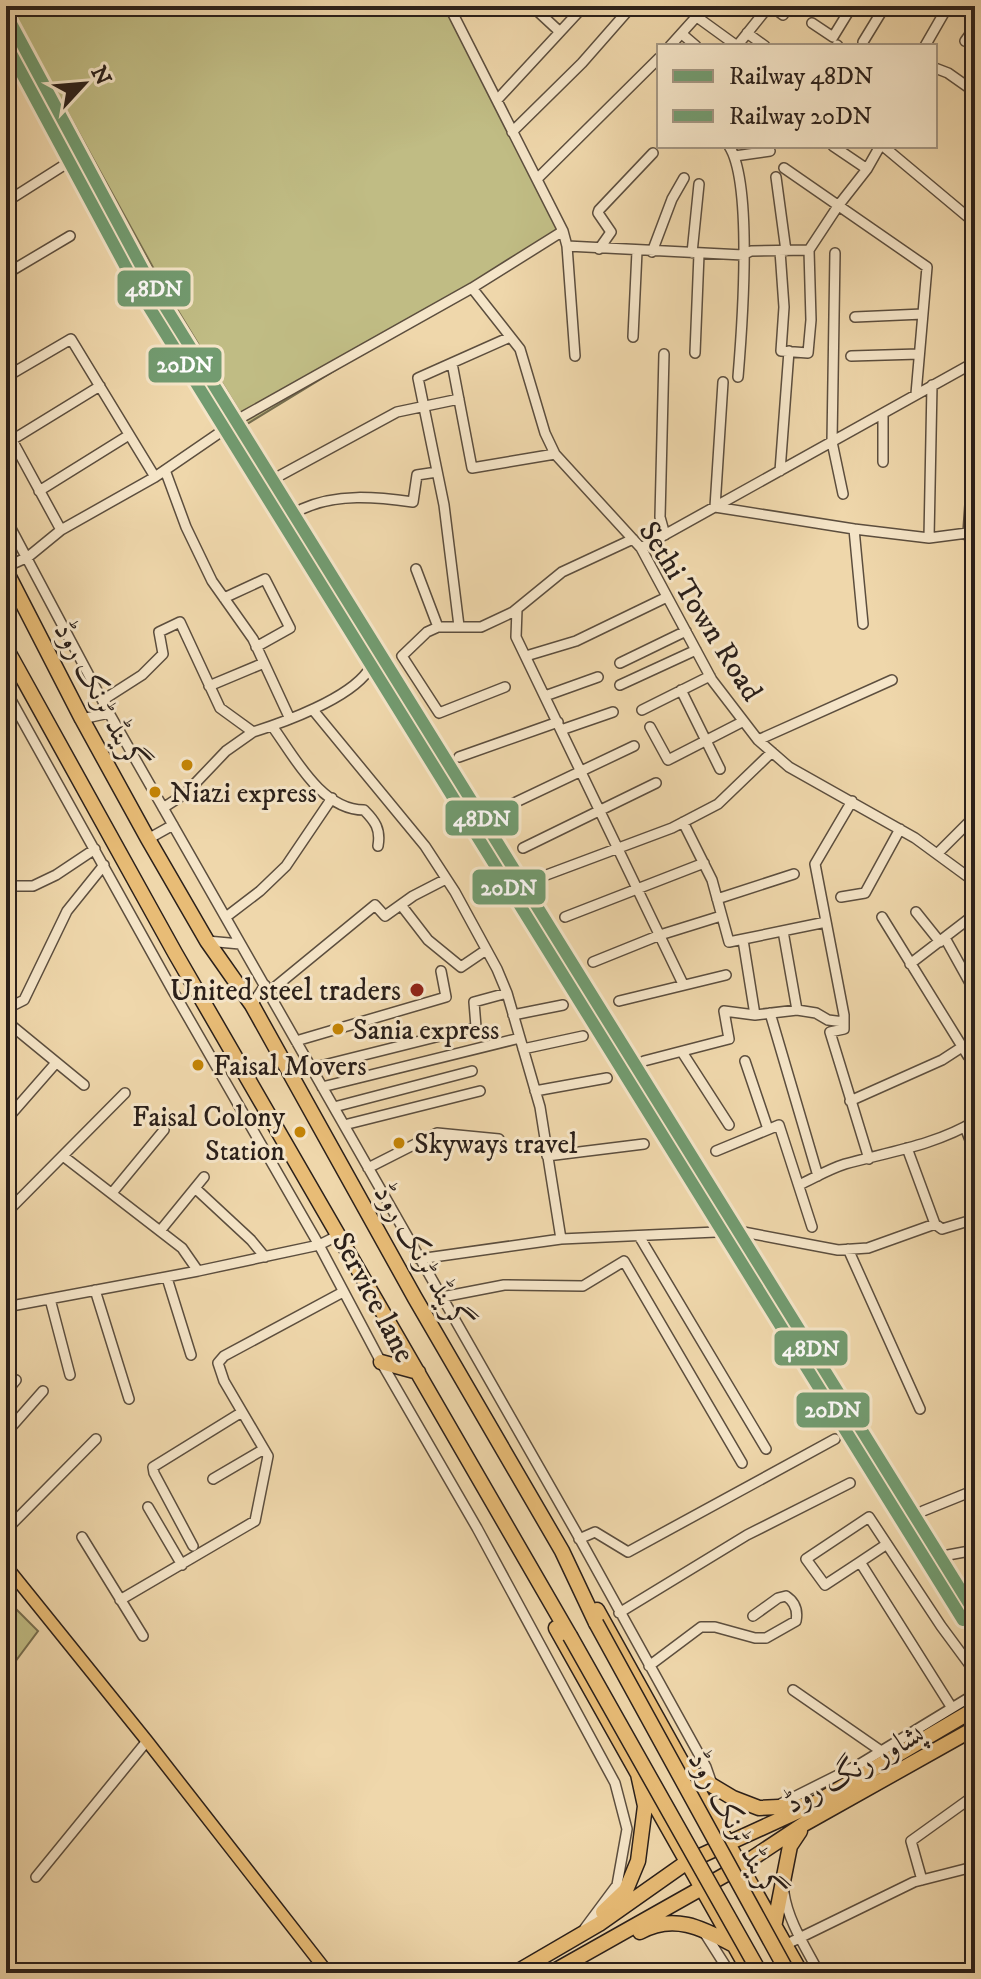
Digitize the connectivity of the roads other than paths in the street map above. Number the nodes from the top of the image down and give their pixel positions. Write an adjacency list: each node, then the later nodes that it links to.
1 (449, 6): 28 (street)
2 (532, 6): 14 (street)
3 (584, 6): 14 (street)
4 (632, 6): 29 (street)
5 (706, 6): 11 (street)
6 (770, 6): 7 (street); 15 (street)
7 (789, 6)
8 (852, 6): 12 (street)
9 (885, 6): 18 (street)
10 (948, 6): 24 (street)
11 (697, 17): 16 (street); 21 (street)
12 (812, 23)
13 (975, 27): 17 (street)
14 (560, 32): 28 (street)
15 (747, 33): 22 (street); 23 (street)
16 (682, 34): 19 (street); 20 (street)
17 (965, 41)
18 (863, 42)
19 (672, 44)
20 (694, 44)
21 (734, 44)
22 (739, 44)
23 (762, 44)
24 (926, 44)
25 (657, 60): 42 (street)
26 (937, 69): 27 (street)
27 (975, 92)
28 (497, 100): 29 (street)
29 (512, 132): 42 (street)
30 (730, 148): 36 (street)
31 (836, 148): 39 (street)
32 (880, 148): 39 (street)
33 (883, 148): 46 (street)
34 (770, 151): 36 (street)
35 (653, 153): 50 (street)
36 (735, 156): 57 (street)
37 (69, 162): 44 (street)
38 (784, 168): 45 (street)
39 (867, 169): 45 (street)
40 (776, 177): 53 (street)
41 (684, 178): 54 (street)
42 (537, 179): 47 (street)
43 (699, 184): 56 (street)
44 (6, 202)
45 (838, 206): 51 (street); 60 (street)
46 (975, 222)
47 (563, 231): 49 (street); 59 (street)
48 (70, 236): 58 (street)
49 (567, 246): 50 (street); 69 (street)
50 (599, 249): 52 (street)
51 (809, 250): 53 (street); 65 (street)
52 (637, 251): 54 (street); 63 (street)
53 (783, 251): 57 (street); 65 (street)
54 (652, 252): 56 (street)
55 (835, 253): 86 (street)
56 (695, 254): 57 (street); 66 (street)
57 (743, 255): 74 (street)
58 (6, 274)
59 (472, 288): 62 (street, Sethi Town Road); 89 (street)
60 (923, 314): 61 (street); 68 (street)
61 (855, 317)
62 (510, 337): 71 (street); 87 (street, Sethi Town Road)
63 (633, 337)
64 (975, 343): 72 (street)
65 (789, 351): 90 (street)
66 (695, 353)
67 (664, 354): 102 (street)
68 (919, 354): 70 (street); 78 (street)
69 (575, 356)
70 (851, 356)
71 (452, 363): 79 (street); 80 (street)
72 (973, 363): 76 (street)
73 (6, 377): 77 (street)
74 (738, 377)
75 (723, 382): 96 (street)
76 (932, 385): 78 (street); 103 (street)
77 (100, 386): 84 (street); 85 (street)
78 (916, 394): 81 (street)
79 (459, 399): 80 (street); 87 (street)
80 (423, 405): 91 (street); 92 (street)
81 (883, 414): 86 (street); 88 (street)
82 (6, 429): 85 (street)
83 (975, 433): 101 (street)
84 (129, 435): 93 (street); 94 (street)
85 (12, 440): 94 (street)
86 (832, 442): 90 (street); 95 (street)
87 (555, 454): 104 (street, Sethi Town Road)
88 (883, 462)
89 (165, 470): 93 (street); 111 (street)
90 (780, 471): 96 (street)
91 (437, 472): 97 (street); 114 (street)
92 (281, 475)
93 (155, 477): 100 (street)
94 (39, 491): 100 (street)
95 (843, 494)
96 (715, 507): 99 (street); 102 (street)
97 (302, 509)
98 (6, 519): 107 (street)
99 (854, 529): 103 (street); 113 (street)
100 (61, 530): 107 (street)
101 (972, 533): 103 (street); 106 (street)
102 (665, 535): 105 (street)
103 (929, 538)
104 (633, 539): 105 (street, Sethi Town Road); 112 (street)
105 (641, 548): 110 (street, Sethi Town Road)
106 (975, 556)
107 (28, 557): 108 (street); 133 (street)
108 (6, 569): 138 (highway, گرینڈ ٹرنک روڈ)
109 (416, 569): 115 (street)
110 (667, 597): 116 (street, Sethi Town Road); 120 (street)
111 (224, 598): 117 (street); 117 (street)
112 (517, 609): 114 (street); 120 (street)
113 (863, 624)
114 (459, 626): 115 (street)
115 (438, 627): 129 (street)
116 (686, 631): 119 (street, Sethi Town Road); 122 (street)
117 (256, 647): 121 (street)
118 (6, 648): 193 (highway, گرینڈ ٹرنک روڈ)
119 (696, 650): 124 (street, Sethi Town Road); 127 (street)
120 (526, 656): 132 (street)
121 (264, 663): 128 (street); 139 (street)
122 (620, 663)
123 (368, 671): 134 (street)
124 (710, 676): 130 (street); 140 (street, Sethi Town Road)
125 (598, 677): 132 (street)
126 (892, 680): 146 (street)
127 (620, 685)
128 (209, 686): 133 (street); 144 (street)
129 (505, 687)
130 (681, 690): 135 (street); 145 (street)
131 (6, 691): 165 (street, Service lane)
132 (545, 696): 142 (street)
133 (103, 700): 137 (street)
134 (313, 710): 139 (street); 172 (street)
135 (642, 710)
136 (613, 712): 142 (street)
137 (109, 713): 138 (street); 155 (street)
138 (82, 719): 162 (highway, گرینڈ ٹرنک روڈ)
139 (290, 719): 141 (street)
140 (742, 722): 145 (street); 146 (street, Sethi Town Road)
141 (272, 726): 144 (street); 153 (street)
142 (560, 726): 149 (street); 151 (street)
143 (650, 727): 145 (street)
144 (253, 732): 155 (street)
145 (706, 740): 150 (street)
146 (758, 740): 148 (street, Sethi Town Road)
147 (634, 746): 151 (street)
148 (772, 752): 154 (street, Sethi Town Road); 159 (street)
149 (459, 757)
150 (720, 769)
151 (581, 772): 156 (street); 157 (street)
152 (656, 783): 156 (street)
153 (332, 798): 163 (street); 182 (street)
154 (852, 801): 161 (street, Sethi Town Road); 185 (street)
155 (163, 808): 160 (street)
156 (599, 809): 164 (street); 166 (street)
157 (493, 813)
158 (975, 816): 167 (street)
159 (683, 822): 166 (street); 168 (street)
160 (173, 825): 162 (street); 182 (street)
161 (900, 829): 167 (street, Sethi Town Road); 176 (street)
162 (148, 839): 190 (highway, گرینڈ ٹرنک روڈ)
163 (378, 846)
164 (523, 848)
165 (95, 849): 169 (street, Service lane); 174 (street)
166 (618, 850): 171 (street); 175 (street)
167 (937, 854): 173 (street, Sethi Town Road)
168 (704, 863): 175 (street); 177 (street)
169 (104, 865): 194 (street, Service lane); 206 (street)
170 (794, 874): 177 (street)
171 (541, 877)
172 (446, 879): 178 (street); 192 (street)
173 (975, 882)
174 (6, 886)
175 (637, 888): 183 (street); 187 (street)
176 (841, 897)
177 (717, 899): 181 (street)
178 (401, 905): 192 (street); 200 (street)
179 (916, 912): 189 (street)
180 (975, 914): 189 (street)
181 (721, 916): 187 (street); 188 (street)
182 (226, 917): 191 (street)
183 (565, 917)
184 (882, 917): 196 (street)
185 (826, 922): 186 (street); 212 (street)
186 (783, 931): 188 (street); 207 (street)
187 (660, 935): 195 (street); 199 (street)
188 (743, 940): 210 (street)
189 (942, 940): 196 (street); 201 (street)
190 (207, 941): 191 (street); 204 (highway, گرینڈ ٹرنک روڈ)
191 (240, 944): 200 (street)
192 (486, 950): 202 (street)
193 (175, 953): 194 (street); 260 (highway, گرینڈ ٹرنک روڈ)
194 (155, 957): 263 (street, Service lane)
195 (593, 962)
196 (910, 964): 216 (street)
197 (441, 971): 215 (street)
198 (726, 975): 199 (street)
199 (683, 984): 203 (street)
200 (267, 988): 204 (street); 215 (street)
201 (975, 992)
202 (507, 993): 209 (street); 223 (street)
203 (619, 1001)
204 (252, 1005): 249 (highway, گرینڈ ٹرنک روڈ)
205 (563, 1005): 209 (street)
206 (6, 1009)
207 (797, 1010): 208 (street); 212 (street)
208 (770, 1013): 210 (street); 250 (street)
209 (513, 1015): 214 (street)
210 (755, 1015): 218 (street)
211 (6, 1021): 222 (street)
212 (844, 1022): 231 (street)
213 (583, 1036): 217 (street)
214 (520, 1038): 217 (street); 227 (street)
215 (296, 1041): 223 (street)
216 (962, 1047): 221 (street); 231 (street)
217 (523, 1049): 229 (street)
218 (682, 1052): 219 (street); 236 (street)
219 (644, 1061)
220 (745, 1061): 238 (street)
221 (975, 1063)
222 (55, 1064): 226 (street); 233 (street)
223 (312, 1068): 227 (street)
224 (472, 1071): 232 (street)
225 (607, 1078): 229 (street)
226 (84, 1085)
227 (322, 1087): 232 (street)
228 (480, 1091): 235 (street)
229 (535, 1091): 246 (street)
230 (125, 1093): 245 (street)
231 (850, 1101): 247 (street)
232 (334, 1107): 235 (street)
233 (6, 1120)
234 (975, 1121): 237 (street)
235 (344, 1125): 248 (street)
236 (729, 1125)
237 (965, 1127): 242 (street); 244 (street)
238 (768, 1129): 243 (street); 252 (street)
239 (164, 1130): 254 (street)
240 (499, 1139): 248 (street)
241 (644, 1144): 246 (street)
242 (907, 1148): 247 (street); 257 (street)
243 (716, 1151)
244 (975, 1153)
245 (63, 1156): 254 (street); 255 (street)
246 (547, 1156): 262 (street)
247 (869, 1159): 250 (street)
248 (366, 1164): 249 (street); 266 (street)
249 (344, 1170): 277 (highway, گرینڈ ٹرنک روڈ)
250 (818, 1176): 252 (street)
251 (204, 1177): 253 (street)
252 (799, 1185): 258 (street)
253 (195, 1188): 259 (street); 265 (street)
254 (112, 1193): 259 (street)
255 (8, 1207)
256 (975, 1219): 257 (street)
257 (935, 1224): 264 (street)
258 (812, 1227)
259 (160, 1231): 267 (street)
260 (339, 1235): 263 (street); 278 (highway, گرینڈ ٹرنک روڈ)
261 (639, 1236): 262 (street); 264 (street); 290 (street)
262 (561, 1239): 266 (street)
263 (319, 1245): 265 (street); 270 (street, Service lane)
264 (848, 1249): 284 (street)
265 (265, 1257): 267 (street)
266 (419, 1259): 271 (street)
267 (198, 1271): 268 (street)
268 (167, 1278): 269 (street); 274 (street)
269 (95, 1290): 272 (street); 283 (street)
270 (343, 1292): 276 (street, Service lane); 285 (street)
271 (442, 1297): 275 (street); 291 (street)
272 (50, 1299): 273 (street); 279 (street)
273 (6, 1307)
274 (191, 1355)
275 (474, 1356): 277 (street); 301 (street)
276 (381, 1362): 278 (highway); 342 (street, Service lane)
277 (455, 1367): 305 (highway, گرینڈ ٹرنک روڈ)
278 (418, 1372): 310 (highway, گرینڈ ٹرنک روڈ)
279 (70, 1375)
280 (16, 1380): 282 (street)
281 (43, 1391): 286 (street)
282 (6, 1392)
283 (129, 1399)
284 (920, 1409)
285 (242, 1412): 289 (street); 296 (street)
286 (6, 1433)
287 (96, 1439): 299 (street)
288 (835, 1439): 301 (street)
289 (264, 1449): 292 (street); 308 (street)
290 (766, 1449)
291 (742, 1463)
292 (213, 1479)
293 (850, 1483): 312 (street)
294 (975, 1491): 297 (street)
295 (148, 1507): 298 (street)
296 (173, 1508): 298 (street); 303 (street)
297 (923, 1511)
298 (155, 1519): 308 (street)
299 (6, 1530)
300 (82, 1537): 311 (street)
301 (579, 1539): 312 (street)
302 (887, 1544): 307 (street); 307 (street); 316 (street)
303 (193, 1546)
304 (975, 1550): 306 (street)
305 (562, 1551): 325 (highway); 353 (highway, گرینڈ ٹرنک روڈ, bridge)
306 (948, 1555)
307 (860, 1562): 319 (street)
308 (182, 1565): 311 (street)
309 (6, 1566): 322 (main road)
310 (531, 1568): 326 (highway); 352 (highway, گرینڈ ٹرنک روڈ, bridge)
311 (120, 1600): 314 (street)
312 (619, 1613): 315 (street)
313 (753, 1616): 315 (street)
314 (143, 1636)
315 (649, 1666): 327 (street)
316 (975, 1672)
317 (793, 1690): 323 (street)
318 (975, 1694): 319 (street)
319 (952, 1708): 323 (street)
320 (975, 1709): 324 (highway, پشاور رنگ روڈ)
321 (975, 1728): 324 (highway, پشاور رنگ روڈ)
322 (147, 1741): 336 (street); 347 (main road)
323 (881, 1751): 330 (street)
324 (904, 1760): 329 (highway, پشاور رنگ روڈ); 331 (highway, پشاور رنگ روڈ)
325 (686, 1770): 327 (highway); 332 (highway)
326 (638, 1774): 333 (highway); 342 (highway)
327 (713, 1787): 330 (highway)
328 (975, 1795): 337 (street)
329 (812, 1805): 330 (highway); 332 (highway, پشاور رنگ روڈ)
330 (772, 1808)
331 (804, 1824): 335 (highway, پشاور رنگ روڈ); 338 (highway)
332 (727, 1844): 333 (highway, پشاور رنگ روڈ); 335 (highway)
333 (687, 1862): 339 (highway); 342 (highway, پشاور رنگ روڈ)
334 (975, 1863): 337 (street)
335 (739, 1867): 339 (highway, پشاور رنگ روڈ); 341 (highway)
336 (36, 1877)
337 (922, 1880): 343 (street)
338 (782, 1884): 341 (highway); 343 (street)
339 (701, 1889): 344 (highway); 346 (highway, پشاور رنگ روڈ)
340 (701, 1927): 344 (highway); 346 (highway); 350 (street)
341 (774, 1927): 345 (highway)
342 (580, 1935): 348 (highway)
343 (800, 1938): 345 (street); 355 (street)
344 (733, 1944): 351 (highway)
345 (785, 1945): 354 (highway)
346 (588, 1950): 349 (highway, پشاور رنگ روڈ)
347 (328, 1973)
348 (515, 1973)
349 (551, 1973)
350 (730, 1973)
351 (750, 1973)
352 (760, 1973)
353 (788, 1973)
354 (801, 1973)
355 (819, 1973)

